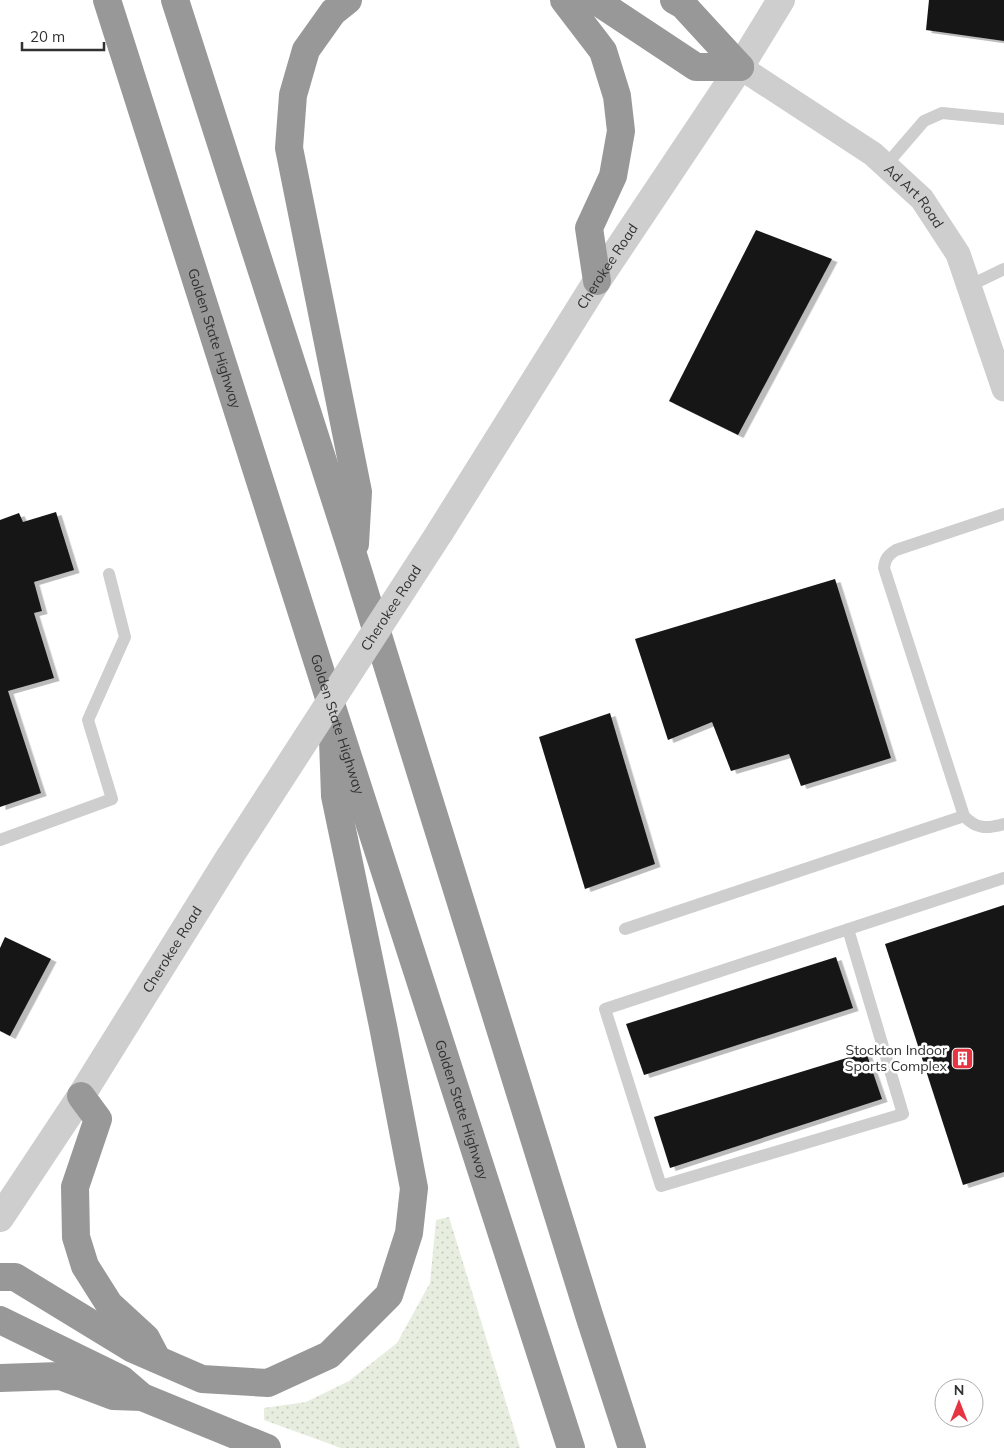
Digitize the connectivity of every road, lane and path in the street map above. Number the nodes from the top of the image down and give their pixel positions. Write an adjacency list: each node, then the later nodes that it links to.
1 (106, 0): 18 (highway, Golden State Highway)
2 (175, 0): 16 (highway)
3 (348, 0): 16 (highway)
4 (564, 0): 12 (highway)
5 (595, 0): 8 (highway)
6 (674, 0): 8 (highway)
7 (781, 0): 8 (street, Cherokee Road)
8 (740, 67): 10 (street, Ad Art Road); 12 (street, Cherokee Road)
9 (1004, 119): 10 (lane)
10 (886, 165): 13 (street, Ad Art Road)
11 (1004, 269): 13 (lane)
12 (597, 281): 25 (street, Cherokee Road, bridge)
13 (969, 286): 14 (street, Ad Art Road)
14 (1004, 390)
15 (1004, 514): 19 (lane)
16 (354, 558): 34 (highway)
17 (109, 574): 21 (lane)
18 (331, 704): 29 (highway); 33 (highway, Golden State Highway)
19 (964, 816): 20 (lane); 23 (lane)
20 (1004, 824)
21 (0, 840)
22 (1004, 878): 24 (lane)
23 (625, 929)
24 (848, 929): 24 (lane)
25 (81, 1096): 26 (street, Cherokee Road); 29 (highway)
26 (0, 1218)
27 (0, 1277): 29 (highway)
28 (0, 1320): 31 (highway)
29 (157, 1360)
30 (0, 1378): 31 (highway)
31 (142, 1397): 32 (highway)
32 (267, 1448)
33 (571, 1448)
34 (632, 1448)

